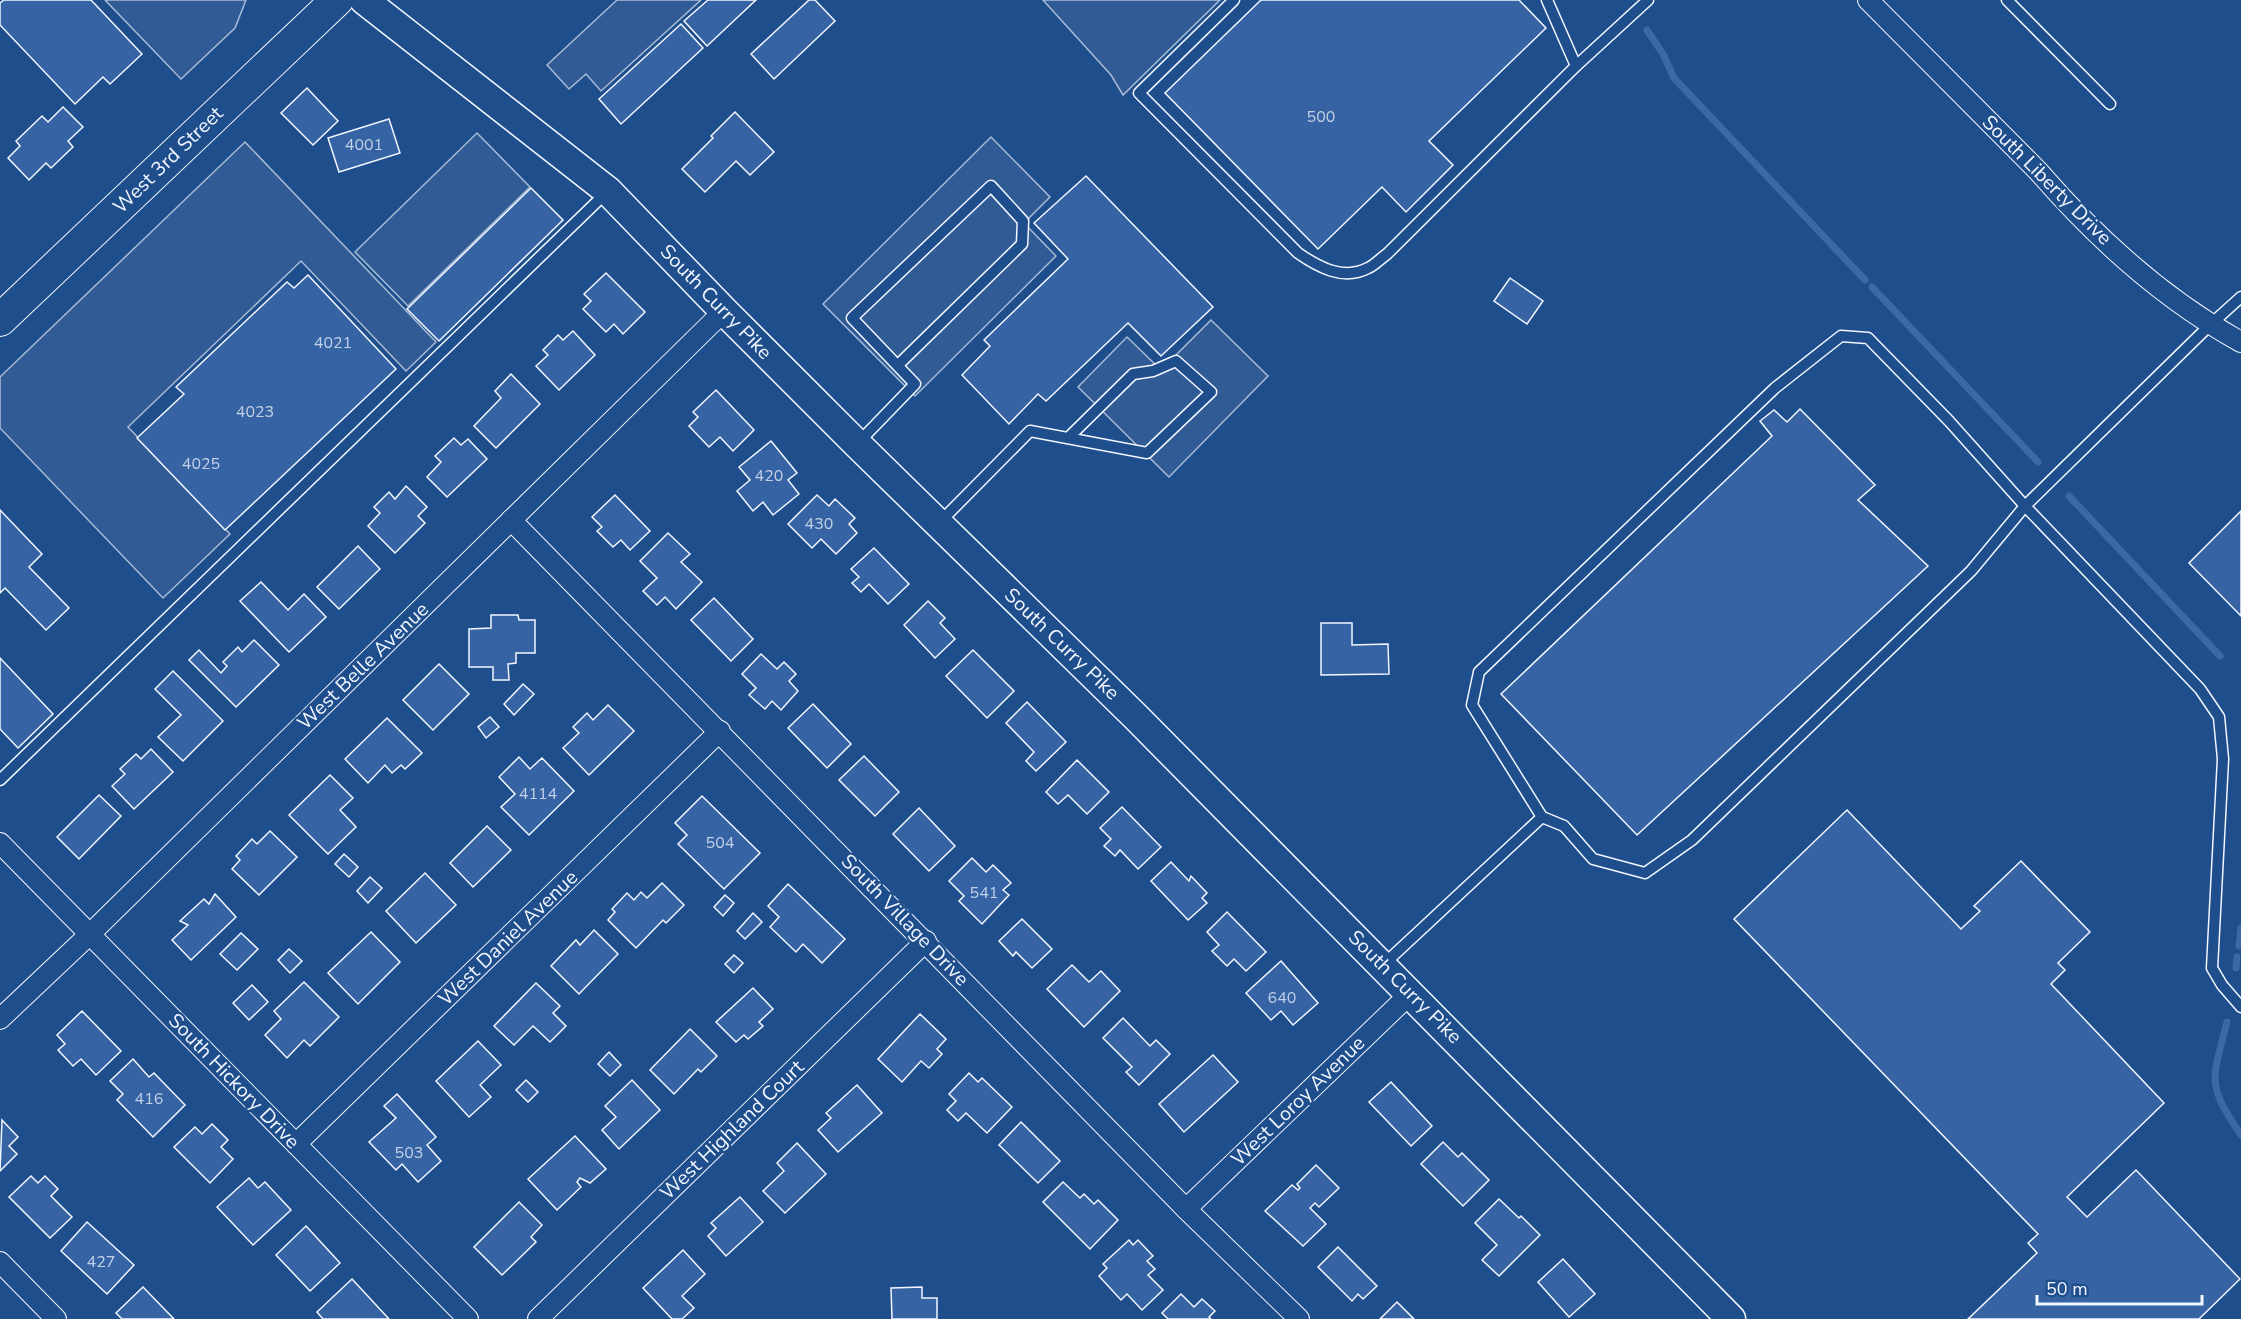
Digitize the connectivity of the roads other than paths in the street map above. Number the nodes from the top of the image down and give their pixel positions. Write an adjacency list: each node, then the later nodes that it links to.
1 (337, 0): 13 (main road, West 3rd Street)
2 (364, 0): 10 (main road, South Curry Pike)
3 (1234, 0): 8 (lane)
4 (1547, 0): 8 (lane)
5 (1648, 0): 8 (lane)
6 (1868, 0): 14 (street, South Liberty Drive)
7 (2007, 0): 9 (lane)
8 (1576, 66)
9 (2110, 104)
10 (608, 191): 12 (main road, South Curry Pike); 23 (lane)
11 (2241, 297): 14 (lane)
12 (724, 311): 18 (main road, South Curry Pike); 20 (street, West Belle Avenue)
13 (0, 320)
14 (2210, 325): 15 (street, South Liberty Drive); 19 (lane)
15 (2241, 342)
16 (898, 365): 16 (lane); 18 (lane)
17 (1068, 438): 17 (lane); 21 (lane)
18 (857, 444): 21 (main road, South Curry Pike)
19 (2025, 506): 24 (lane); 24 (lane); 30 (lane)
20 (511, 520): 22 (street, South Village Drive); 26 (street, West Belle Avenue)
21 (939, 523): 28 (main road, South Curry Pike)
22 (720, 731): 27 (street, South Village Drive); 32 (street, West Daniel Avenue)
23 (0, 780)
24 (1542, 817): 28 (lane)
25 (0, 843): 26 (street, South Hickory Drive)
26 (90, 934): 31 (street, West Belle Avenue); 32 (street, South Hickory Drive)
27 (926, 941): 33 (street, South Village Drive); 37 (street, West Highland Court)
28 (1383, 965): 29 (main road, South Curry Pike)
29 (1411, 993): 33 (street, West Loroy Avenue); 39 (main road, South Curry Pike)
30 (2241, 1007)
31 (0, 1019)
32 (296, 1144): 36 (street, South Hickory Drive)
33 (1186, 1209): 38 (street, South Village Drive)
34 (0, 1262): 35 (street)
35 (56, 1319)
36 (468, 1319)
37 (538, 1319)
38 (1299, 1319)
39 (1731, 1319)

